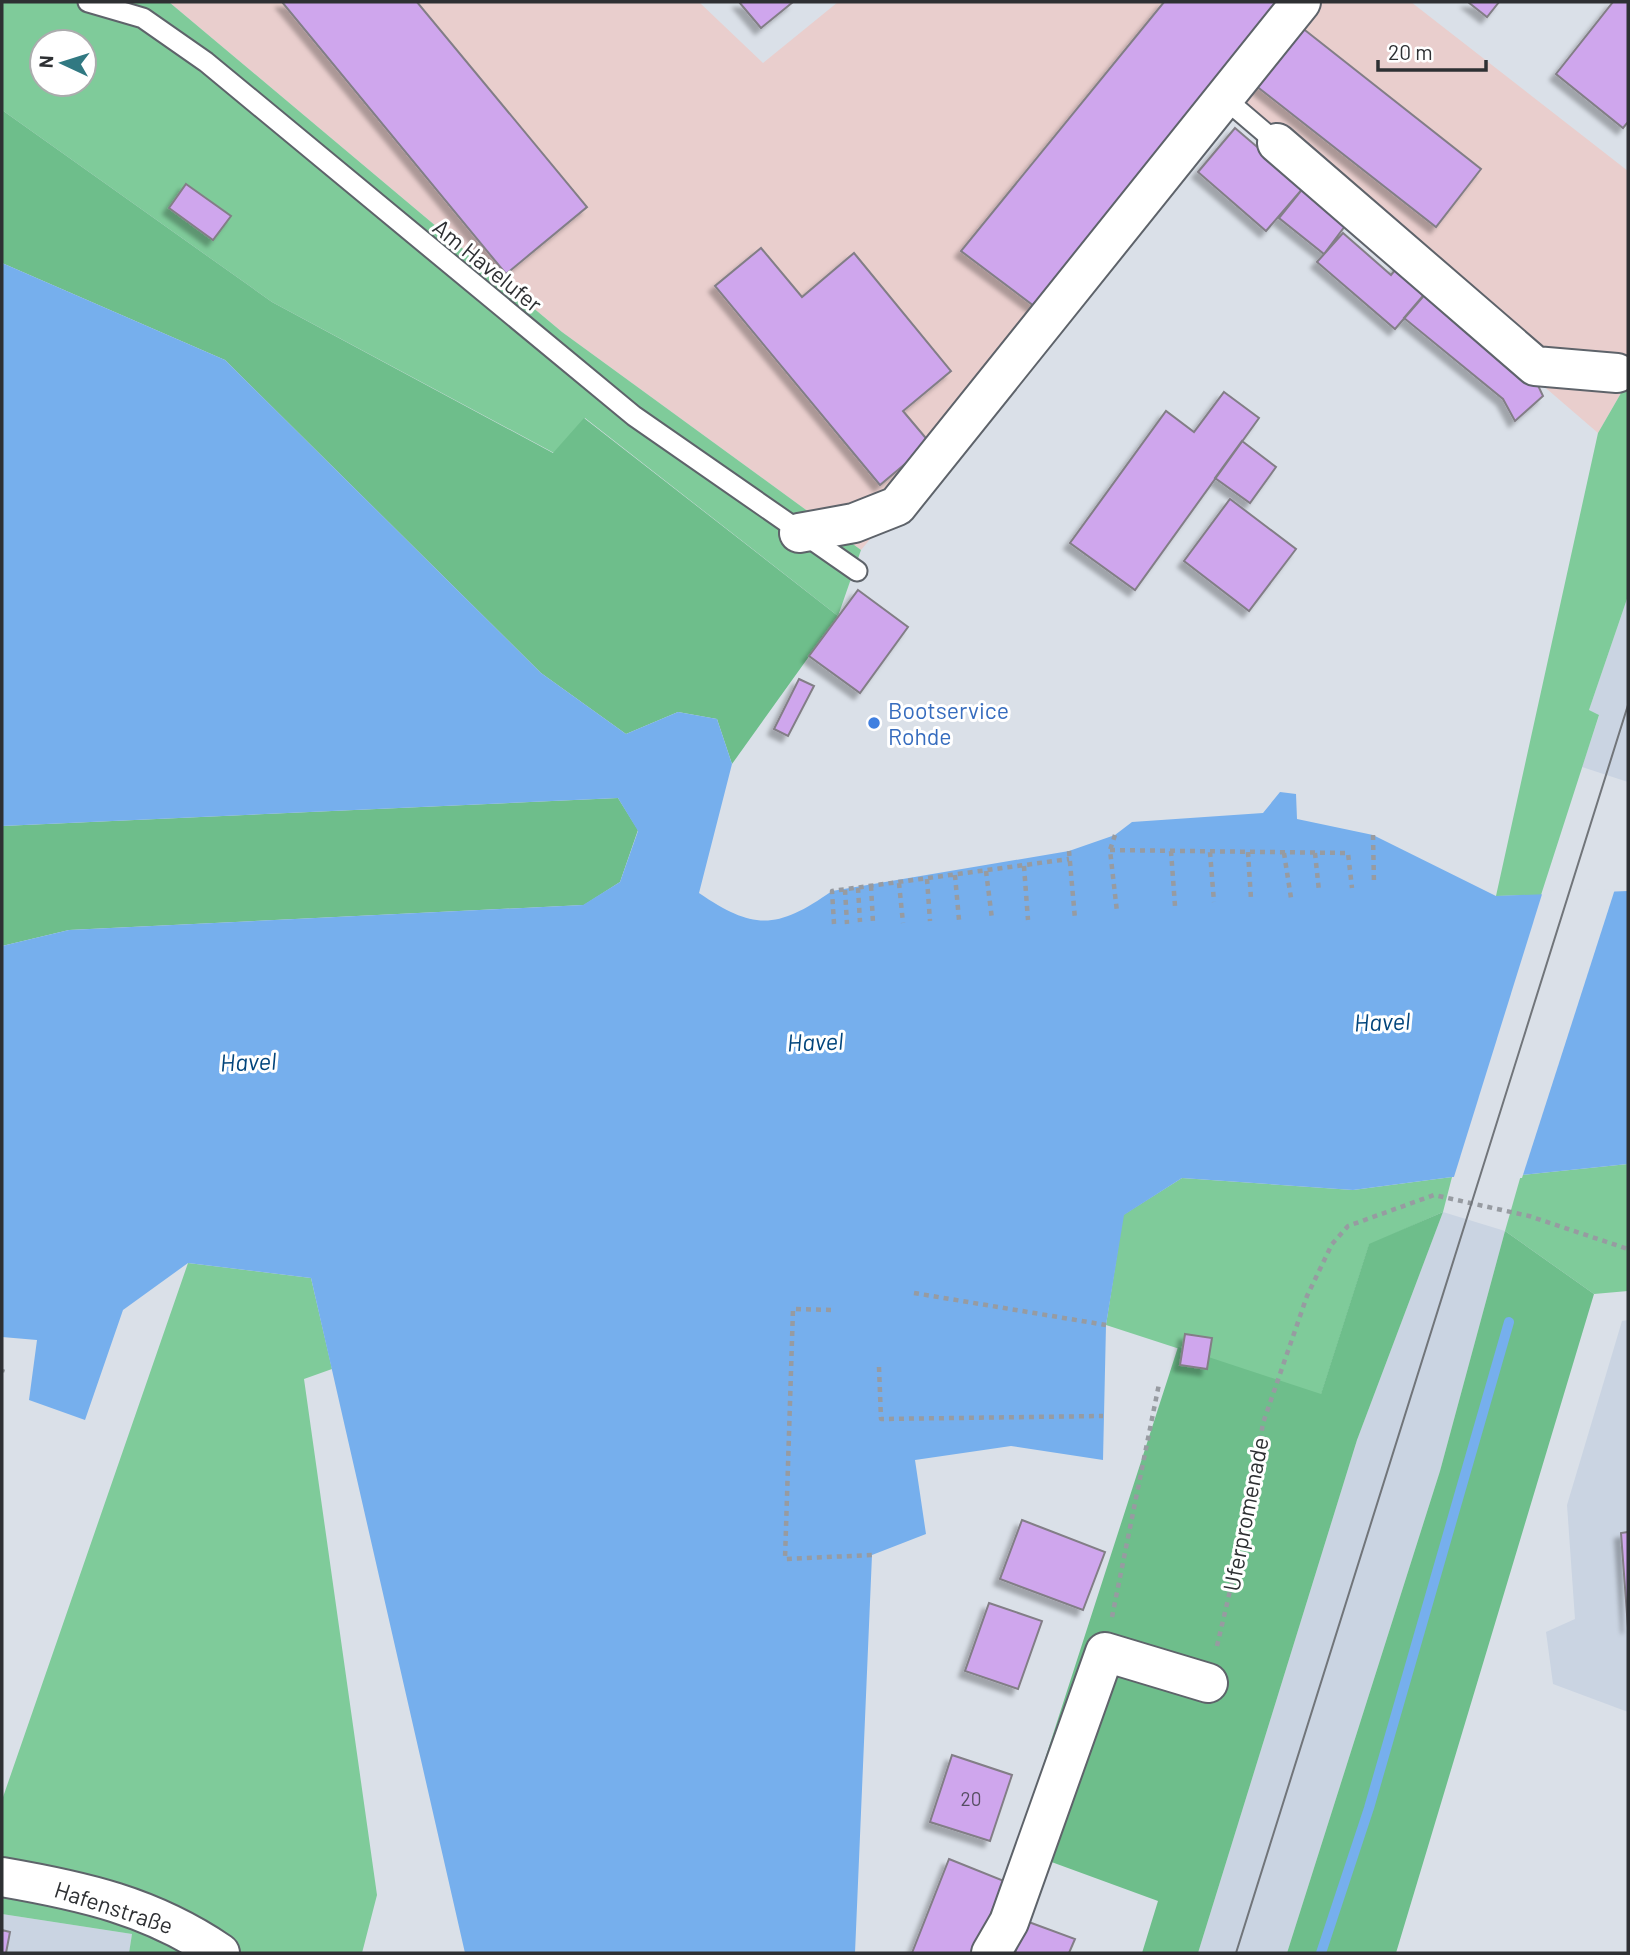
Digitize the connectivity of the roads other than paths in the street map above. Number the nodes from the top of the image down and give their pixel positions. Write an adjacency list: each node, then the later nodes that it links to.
1 (88, 2): 6 (lane, Am Havelufer)
2 (1301, 2): 3 (street)
3 (1223, 97): 4 (lane); 6 (street)
4 (1277, 143): 5 (street)
5 (1617, 373)
6 (799, 533): 7 (lane, Am Havelufer)
7 (857, 571)
8 (1208, 1683): 11 (street)
9 (2, 1877): 10 (street, Hafenstraße)
10 (220, 1953)
11 (991, 1953)

